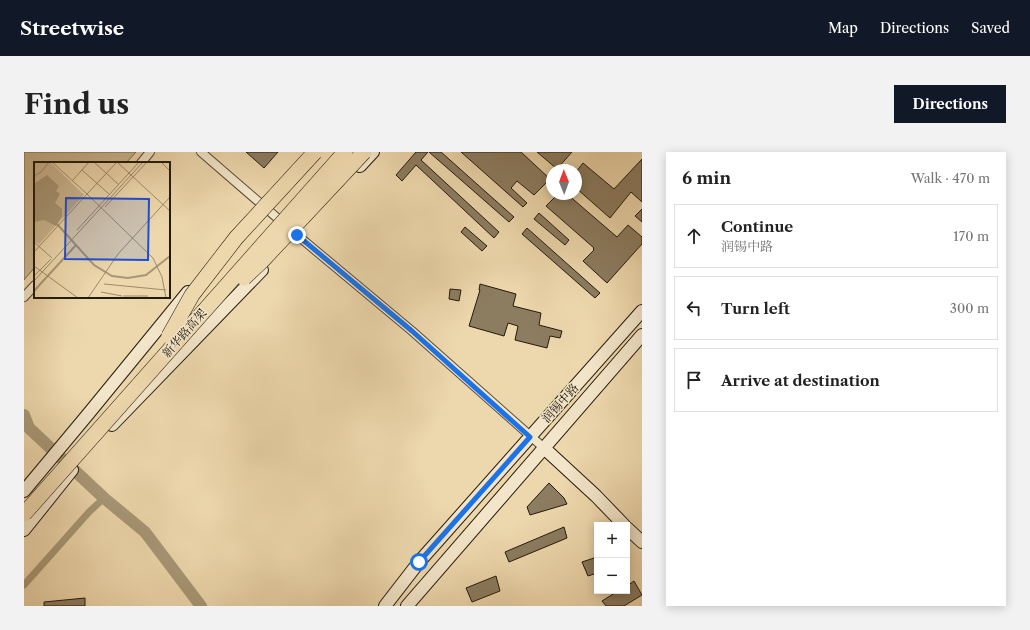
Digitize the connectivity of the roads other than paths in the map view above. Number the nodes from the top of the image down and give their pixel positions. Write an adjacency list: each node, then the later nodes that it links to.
1 (150, 152): 9 (street)
2 (201, 152): 10 (street)
3 (307, 152): 10 (main road)
4 (315, 152): 16 (highway, bridge)
5 (334, 152): 16 (highway, 新华路高架, bridge)
6 (345, 152): 16 (highway, 新华路高架, bridge)
7 (364, 152): 16 (highway, bridge)
8 (373, 152): 11 (main road)
9 (142, 162)
10 (260, 203): 11 (street); 19 (main road)
11 (297, 235): 17 (street); 23 (main road)
12 (34, 286): 13 (street)
13 (24, 297)
14 (642, 311): 17 (main road, 润锡中路)
15 (642, 334): 18 (main road, 润锡中路)
16 (172, 340): 20 (highway, 新华路高架); 21 (highway, 新华路高架, bridge)
17 (530, 437): 18 (street); 26 (main road, 润锡中路)
18 (544, 448): 22 (main road); 27 (main road, 润锡中路)
19 (24, 491)
20 (24, 499)
21 (24, 514)
22 (621, 522)
23 (24, 530)
24 (630, 531): 25 (main road)
25 (642, 542)
26 (385, 606)
27 (407, 606)

